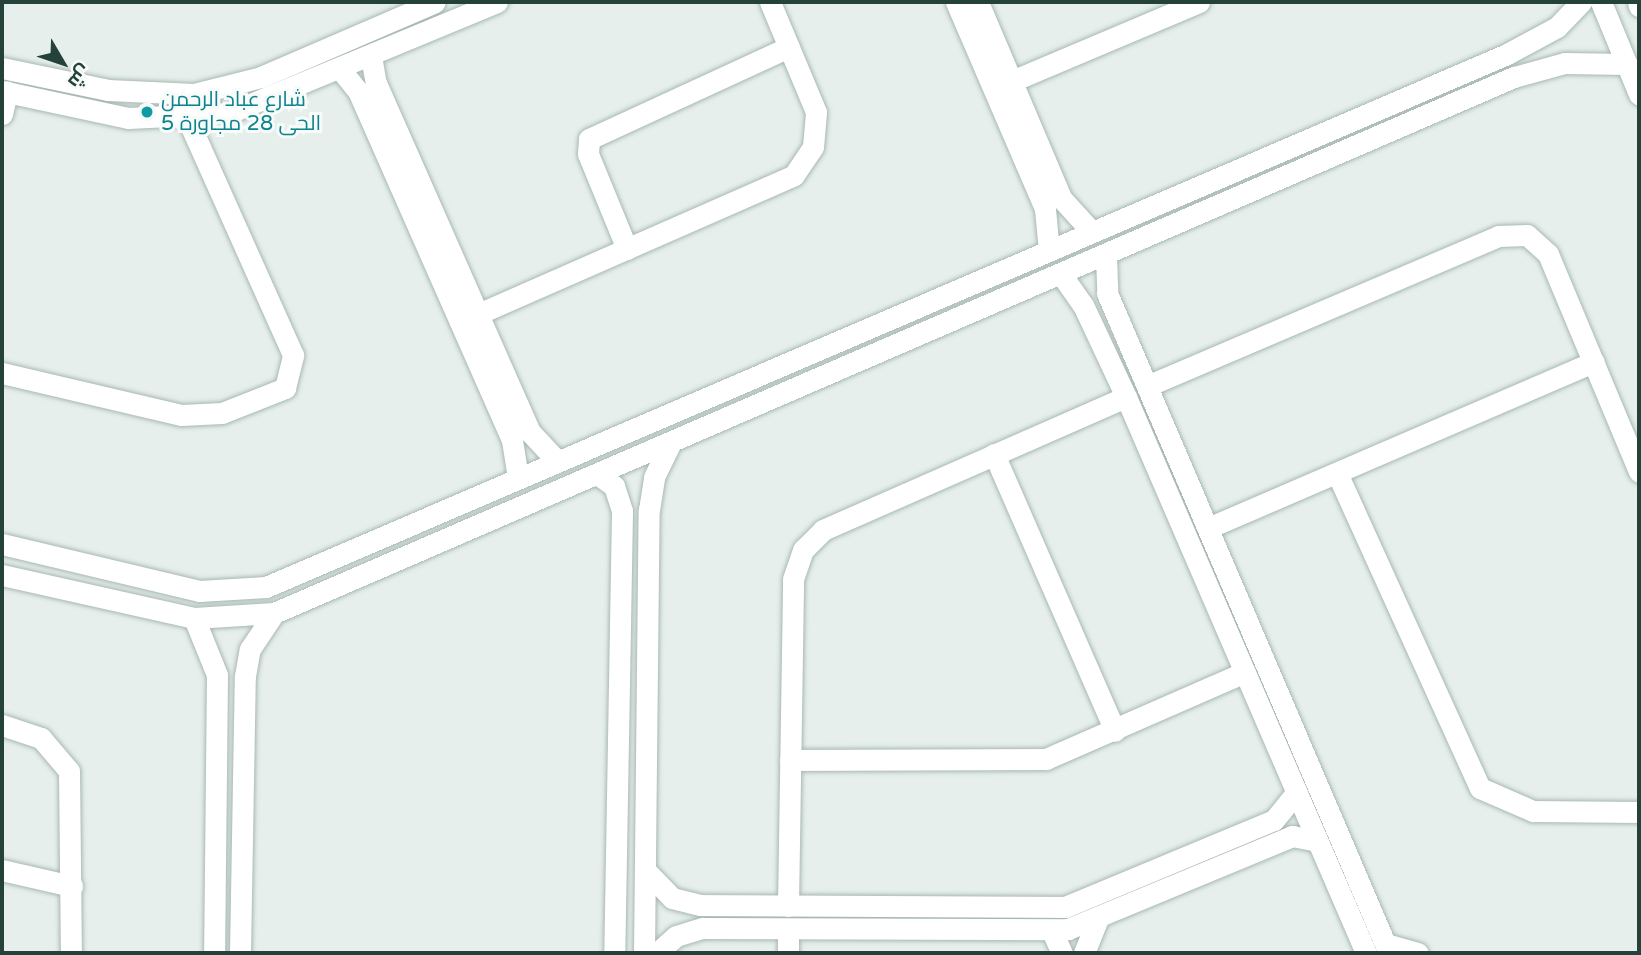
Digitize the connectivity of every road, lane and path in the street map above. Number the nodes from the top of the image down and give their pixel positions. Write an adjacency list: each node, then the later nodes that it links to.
1 (435, 2): 13 (street)
2 (497, 2): 11 (street)
3 (770, 2): 10 (street)
4 (956, 2): 22 (street)
5 (978, 2): 15 (street)
6 (1199, 2): 9 (street)
7 (1581, 2): 20 (street)
8 (1601, 2): 12 (street)
9 (1160, 9): 15 (street)
10 (789, 47): 21 (street); 21 (street)
11 (371, 56): 14 (street); 27 (street)
12 (1627, 64): 17 (street); 23 (street)
13 (2, 68)
14 (340, 69): 19 (street); 40 (street)
15 (1012, 81): 20 (street)
16 (4, 91): 18 (street); 19 (street)
17 (1639, 94)
18 (2, 114)
19 (188, 120): 31 (street)
20 (1091, 232): 22 (street)
21 (627, 249): 27 (street)
22 (1048, 251): 26 (street)
23 (1106, 255): 24 (street); 25 (street)
24 (1060, 274): 28 (street); 29 (street)
25 (1113, 307): 28 (street); 32 (street)
26 (904, 313): 29 (street); 36 (street)
27 (478, 314): 36 (street)
28 (1090, 318): 33 (street)
29 (916, 337): 34 (street)
30 (1594, 362): 32 (street); 37 (street); 38 (street)
31 (2, 373)
32 (1147, 386): 41 (street)
33 (1126, 397): 35 (street); 48 (street)
34 (671, 442): 39 (street); 56 (street)
35 (994, 454): 50 (street); 51 (street)
36 (557, 461): 40 (street)
37 (1639, 472)
38 (1337, 473): 41 (street); 53 (street)
39 (597, 474): 46 (street); 66 (street)
40 (518, 478): 43 (street)
41 (1208, 528): 62 (street)
42 (2, 544): 43 (street)
43 (58, 558): 45 (street)
44 (2, 575): 45 (street)
45 (51, 586): 47 (street)
46 (274, 613): 47 (street); 65 (street)
47 (194, 618): 64 (street)
48 (1245, 673): 50 (street); 52 (street)
49 (2, 725): 57 (street)
50 (1115, 731): 51 (street)
51 (790, 760): 58 (street)
52 (1297, 792): 54 (street); 58 (street)
53 (1639, 812)
54 (1318, 841): 59 (street); 72 (street)
55 (2, 870): 57 (street)
56 (645, 870): 58 (street); 67 (street)
57 (72, 886): 63 (street)
58 (788, 906)
59 (1097, 920): 61 (street); 71 (street)
60 (788, 929): 61 (street); 68 (street); 69 (street)
61 (1052, 931): 70 (street)
62 (1388, 948): 73 (street)
63 (71, 953)
64 (214, 953)
65 (240, 953)
66 (614, 953)
67 (643, 953)
68 (657, 953)
69 (788, 953)
70 (1062, 953)
71 (1084, 953)
72 (1366, 953)
73 (1418, 953)

